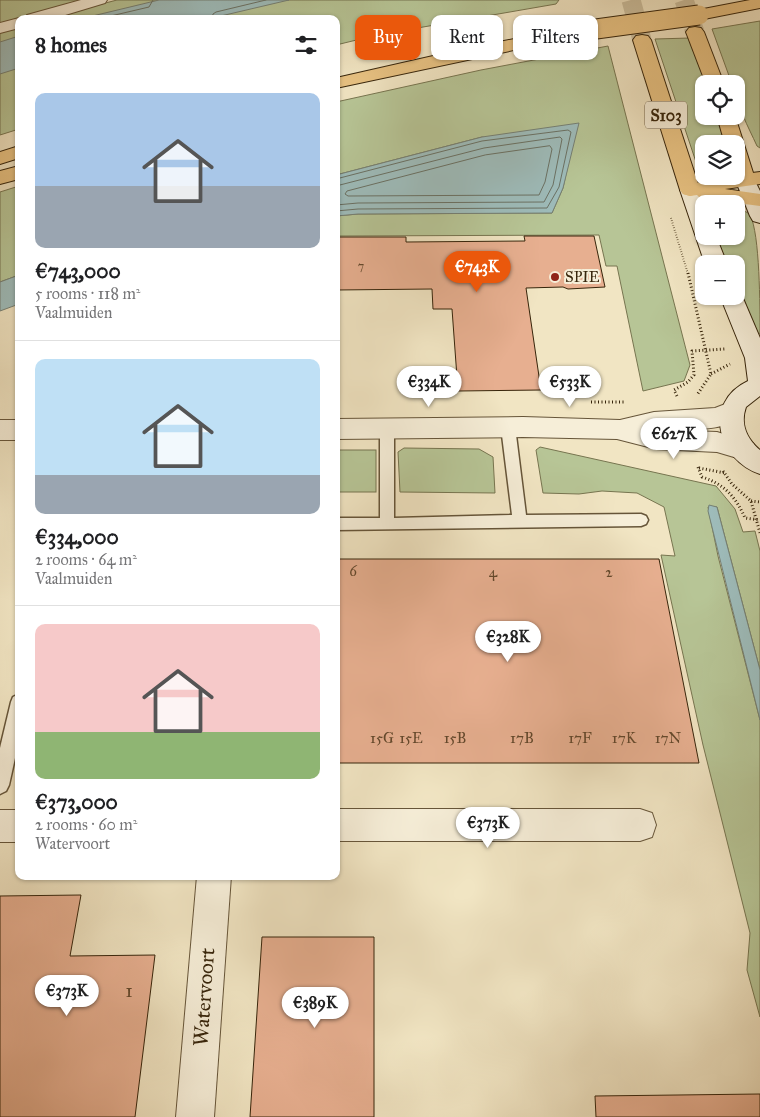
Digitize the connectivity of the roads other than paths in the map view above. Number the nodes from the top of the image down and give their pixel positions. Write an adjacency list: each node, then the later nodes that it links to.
1 (98, 0): 5 (street)
2 (760, 3): 3 (main road)
3 (740, 10): 4 (main road); 6 (main road)
4 (760, 13)
5 (47, 15)
6 (697, 23): 8 (main road, bridge); 12 (main road)
7 (15, 24): 9 (street)
8 (598, 25)
9 (0, 28)
10 (642, 40): 20 (main road, S103)
11 (513, 41): 13 (main road)
12 (712, 75)
13 (340, 82)
14 (15, 153): 15 (main road)
15 (0, 158)
16 (745, 165): 19 (main road)
17 (15, 173): 18 (main road)
18 (0, 178)
19 (753, 179): 20 (main road); 21 (street)
20 (690, 190): 21 (main road); 22 (street, S103)
21 (758, 205)
22 (695, 206)
23 (734, 305): 24 (street)
24 (760, 386): 25 (street)
25 (734, 410): 31 (street); 32 (street)
26 (508, 428): 28 (street); 31 (street); 34 (lane)
27 (340, 429): 28 (street)
28 (387, 429): 36 (lane)
29 (0, 430): 30 (street)
30 (15, 430)
31 (616, 430): 32 (street)
32 (752, 457)
33 (641, 520): 34 (lane)
34 (520, 521): 36 (lane)
35 (340, 524): 36 (lane)
36 (387, 524)
37 (15, 719): 38 (lane)
38 (0, 785)
39 (640, 825): 42 (street)
40 (0, 826): 41 (street)
41 (15, 826)
42 (340, 826)
43 (214, 880): 44 (street, Watervoort)
44 (195, 1117)

